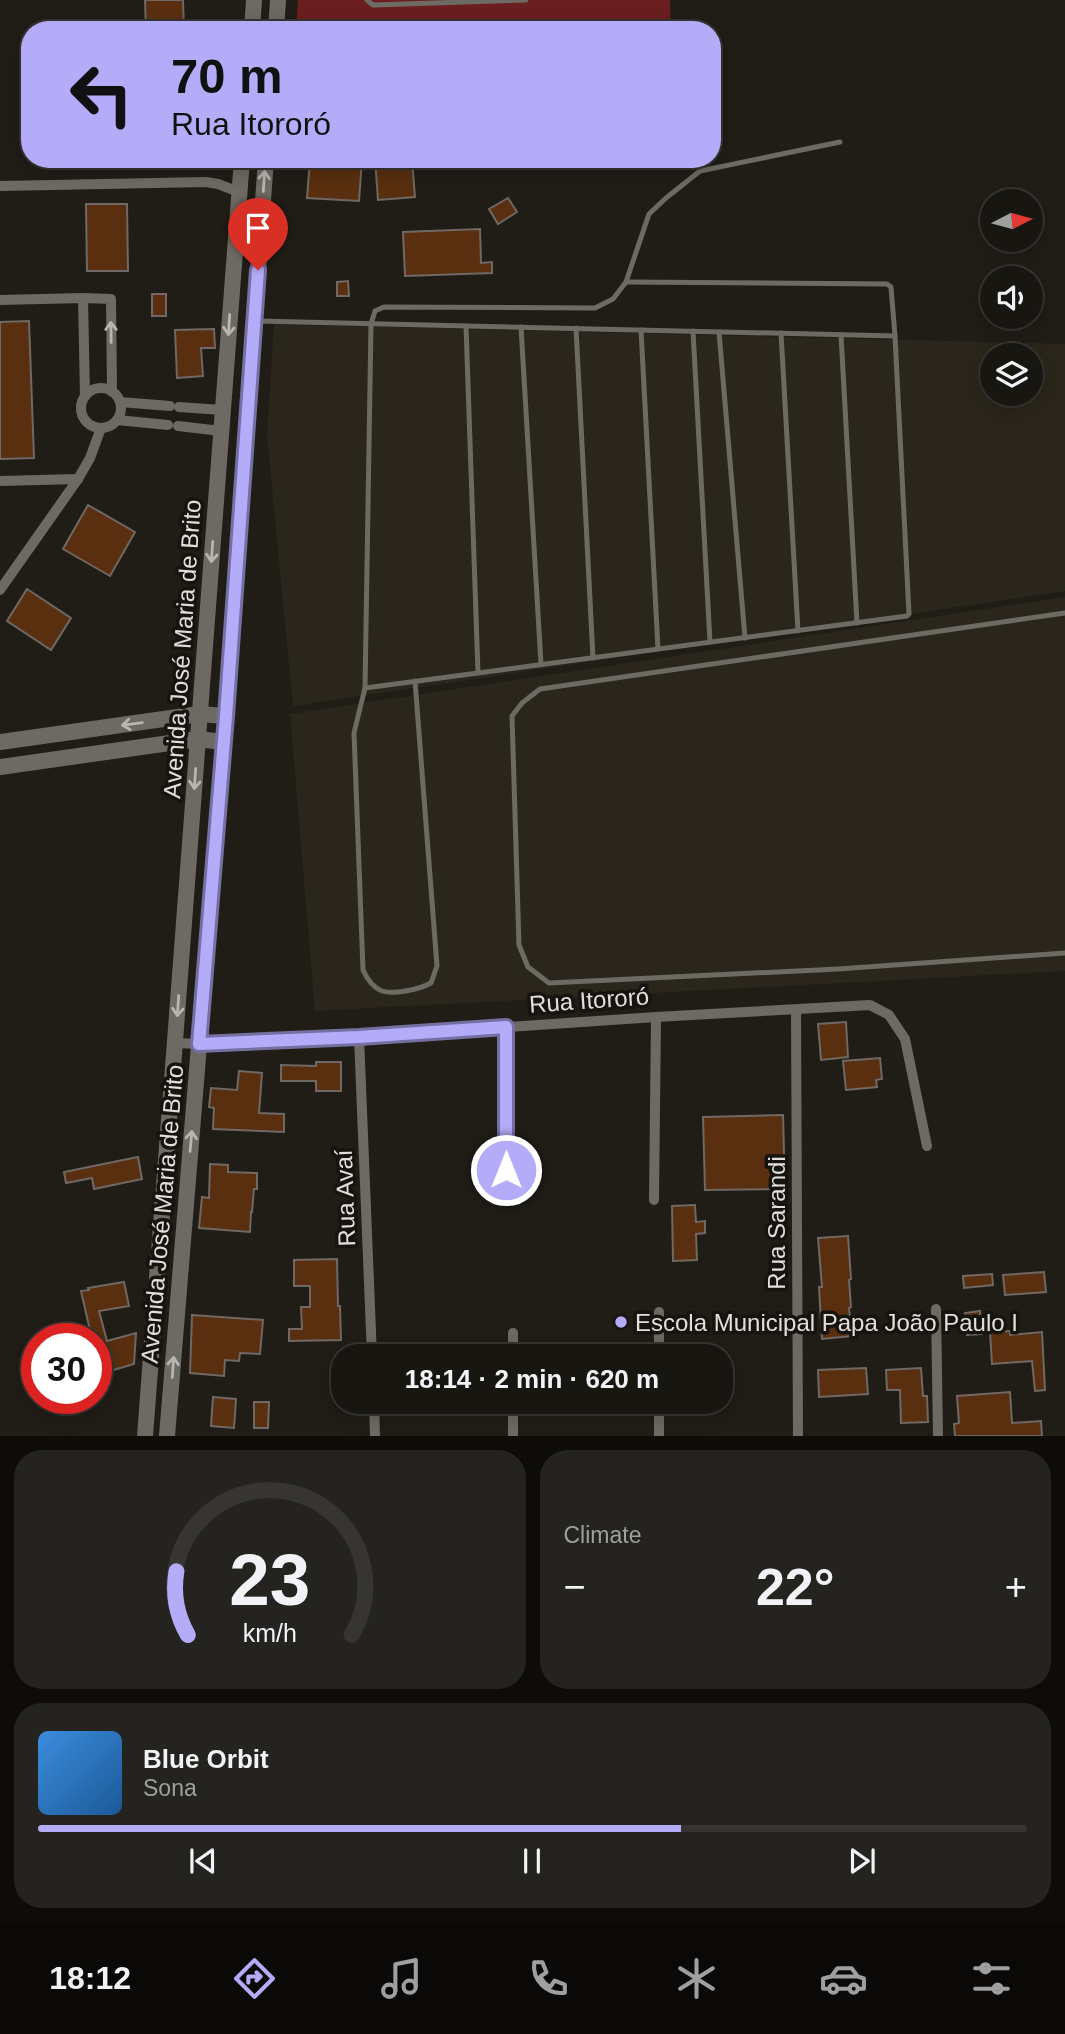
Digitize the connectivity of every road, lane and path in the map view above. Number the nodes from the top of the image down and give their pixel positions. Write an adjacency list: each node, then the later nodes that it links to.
1 (254, 0): 5 (main road)
2 (278, 0): 6 (main road)
3 (367, 0): 4 (lane)
4 (526, 0)
5 (253, 21)
6 (277, 21)
7 (839, 142): 8 (lane)
8 (721, 167)
9 (241, 168): 13 (main road, Avenida José Maria de Brito)
10 (265, 168): 17 (main road, Avenida José Maria de Brito, one-way to 10)
11 (714, 168): 14 (lane)
12 (0, 186): 13 (street)
13 (239, 192): 32 (main road, Avenida José Maria de Brito, one-way to 32)
14 (626, 282): 18 (lane); 27 (lane)
15 (83, 298): 16 (street); 28 (street, one-way to 15); 29 (street)
16 (0, 300)
17 (255, 321): 18 (lane); 52 (main road, Avenida José Maria de Brito)
18 (371, 324): 19 (lane); 50 (lane)
19 (466, 326): 20 (lane); 48 (lane)
20 (521, 327): 21 (lane); 47 (lane)
21 (576, 328): 22 (lane); 46 (lane)
22 (641, 330): 23 (lane); 45 (lane)
23 (693, 331): 24 (lane); 44 (lane)
24 (719, 332): 25 (lane); 43 (lane)
25 (781, 334): 26 (lane); 42 (lane)
26 (841, 335): 27 (lane); 41 (lane)
27 (895, 336): 41 (lane)
28 (112, 392): 29 (street); 30 (street)
29 (85, 396): 35 (street)
30 (120, 402): 31 (street); 33 (street)
31 (171, 406): 32 (street); 34 (street)
32 (222, 410): 36 (main road, Avenida José Maria de Brito)
33 (117, 420): 34 (street); 35 (street)
34 (169, 425): 36 (street)
35 (101, 428): 37 (street)
36 (221, 431): 51 (main road, Avenida José Maria de Brito, one-way to 51)
37 (78, 479): 38 (street); 39 (street)
38 (0, 481)
39 (0, 590)
40 (1065, 613): 57 (lane)
41 (857, 623): 42 (lane)
42 (798, 631): 43 (lane)
43 (745, 638): 44 (lane)
44 (710, 642): 45 (lane)
45 (658, 649): 46 (lane)
46 (593, 658): 47 (lane)
47 (541, 664): 48 (lane)
48 (478, 673): 49 (lane)
49 (415, 681): 50 (lane); 50 (lane)
50 (365, 688)
51 (199, 714): 52 (main road); 53 (main road, Avenida José Maria de Brito); 54 (main road, one-way to 54)
52 (226, 716): 55 (main road, Avenida José Maria de Brito)
53 (198, 739): 55 (main road); 56 (main road); 62 (main road, Avenida José Maria de Brito, one-way to 62)
54 (0, 741)
55 (223, 742): 63 (main road, Avenida José Maria de Brito)
56 (0, 766)
57 (1065, 953)
58 (796, 1010): 59 (street, Rua Itororó); 64 (street, Rua Itororó); 81 (street, Rua Sarandi)
59 (656, 1017): 60 (street, Rua Itororó); 66 (street)
60 (506, 1027): 61 (street, Rua Itororó); 65 (street)
61 (359, 1037): 63 (street, Rua Itororó); 70 (street, Rua Avaí)
62 (176, 1043): 63 (street, Rua Itororó); 76 (main road, Avenida José Maria de Brito)
63 (199, 1044): 77 (main road, Avenida José Maria de Brito, one-way to 63)
64 (927, 1146)
65 (506, 1170)
66 (654, 1200)
67 (936, 1309): 82 (street)
68 (659, 1312): 72 (street)
69 (513, 1333): 71 (street)
70 (372, 1344)
71 (513, 1344)
72 (659, 1344)
73 (375, 1414): 78 (street)
74 (513, 1414): 79 (street)
75 (659, 1414): 80 (street)
76 (145, 1436)
77 (167, 1436)
78 (376, 1436)
79 (513, 1436)
80 (659, 1436)
81 (797, 1436)
82 (938, 1436)

